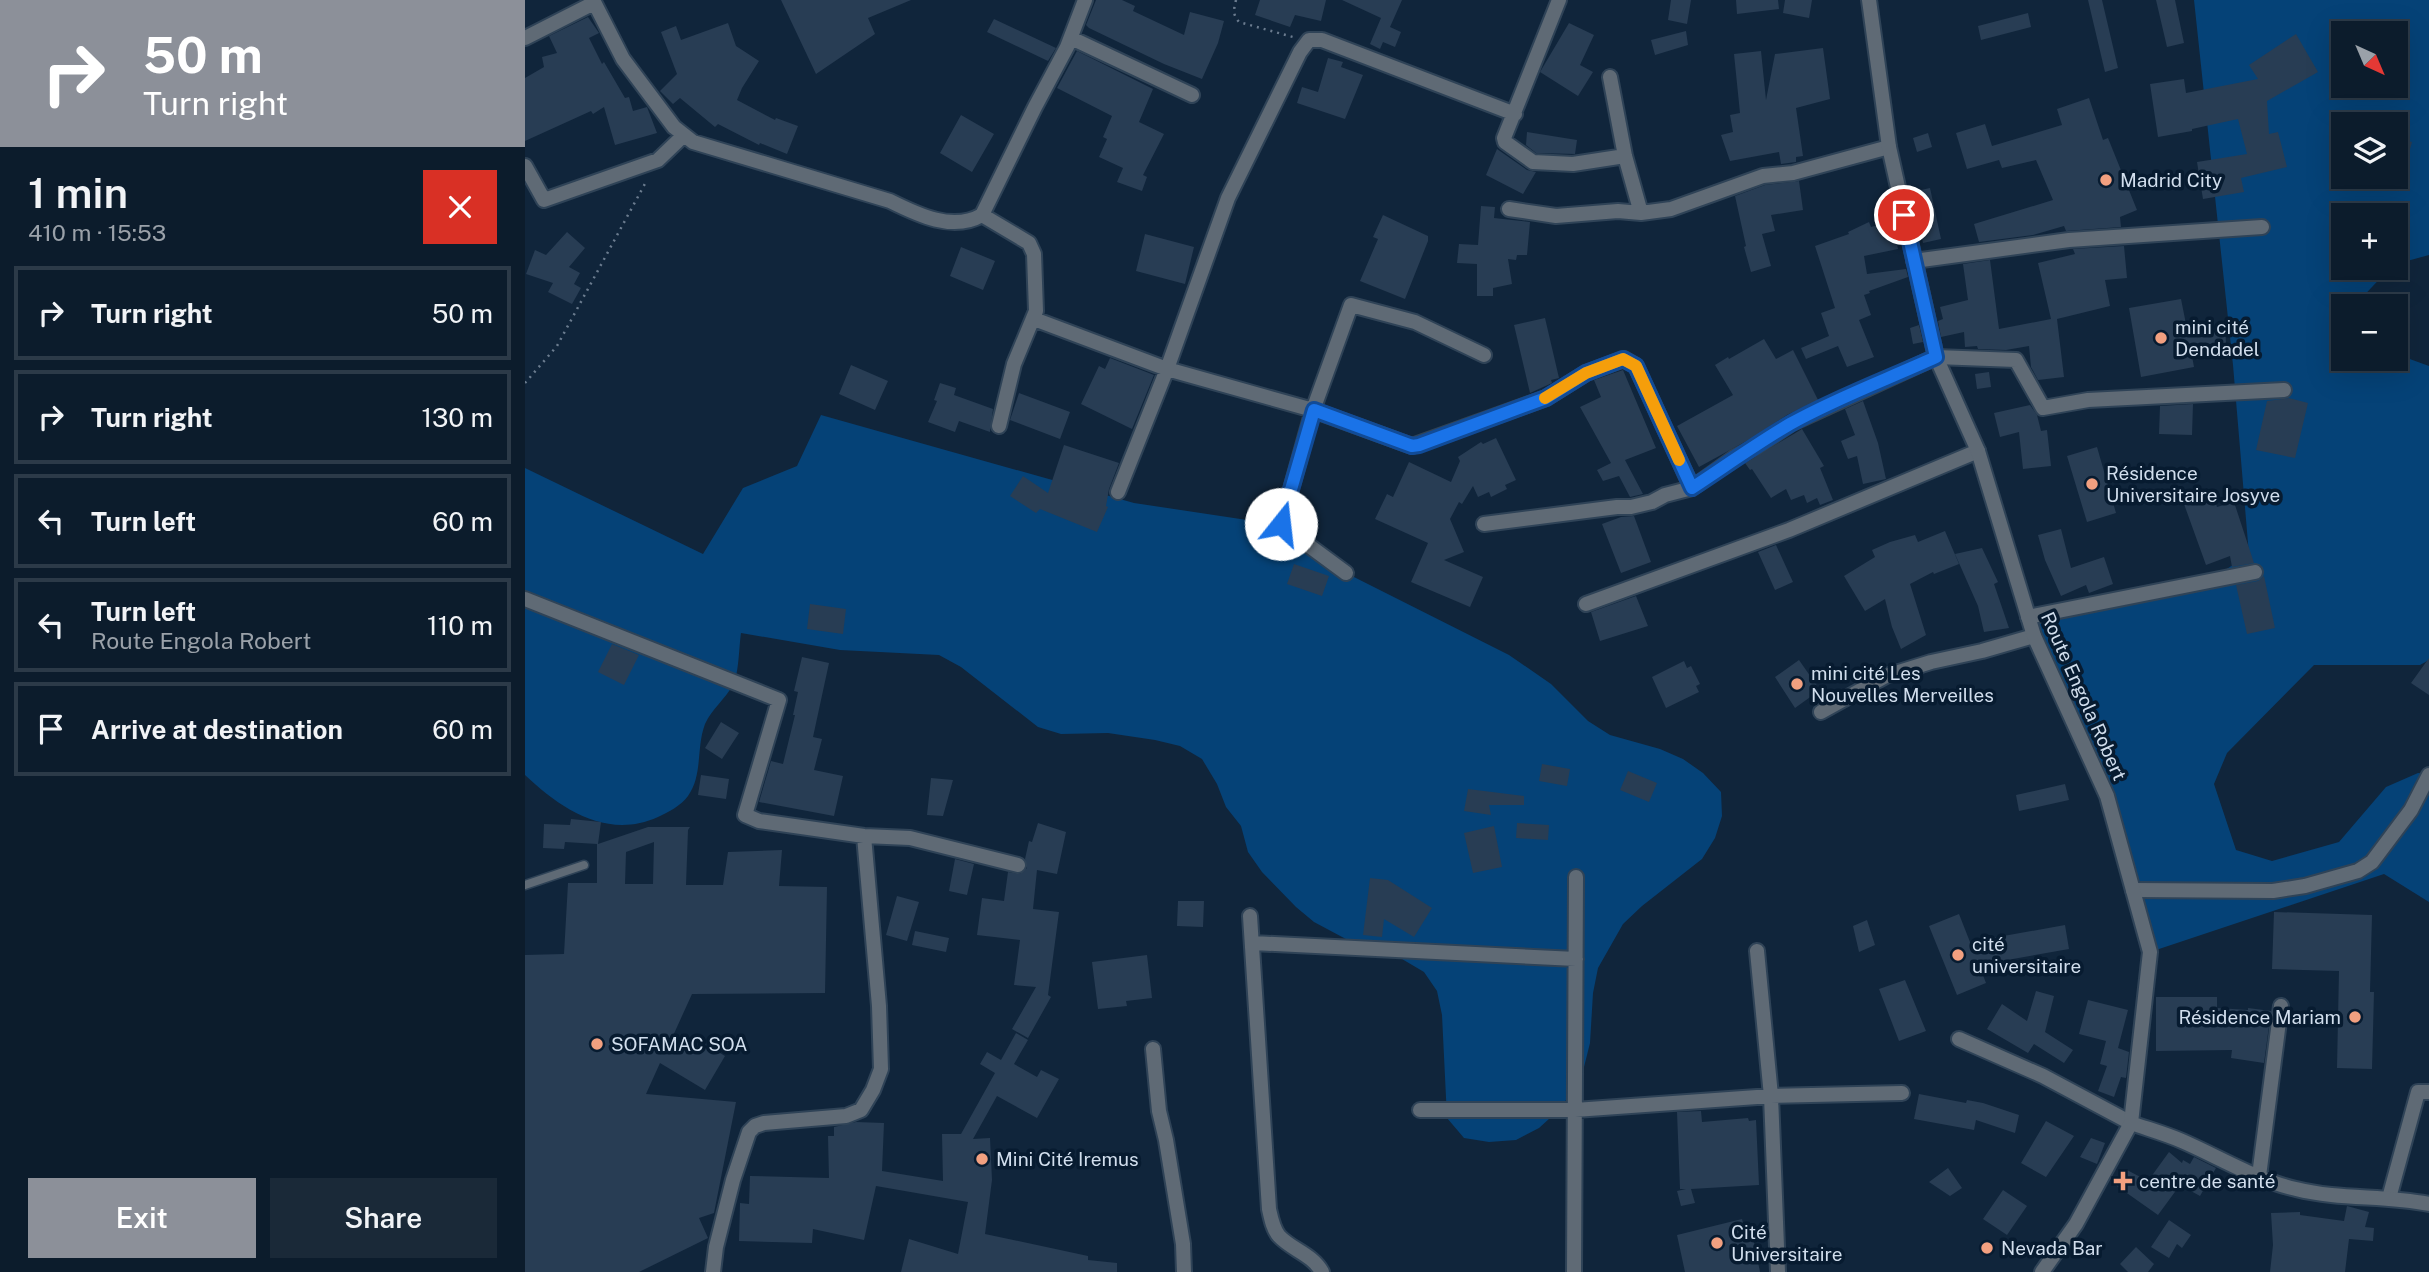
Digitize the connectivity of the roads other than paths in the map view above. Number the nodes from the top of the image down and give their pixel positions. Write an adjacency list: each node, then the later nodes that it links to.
1 (1085, 0): 6 (street)
2 (1559, 0): 9 (street)
3 (1869, 0): 11 (street, Route Engola Robert)
4 (593, 1): 5 (street); 10 (street)
5 (525, 38)
6 (1071, 38): 8 (street); 16 (street)
7 (1610, 77): 12 (street)
8 (1192, 94)
9 (1515, 114): 12 (street); 22 (street)
10 (683, 136): 13 (street); 16 (street)
11 (1889, 147): 15 (street); 18 (street, Route Engola Robert)
12 (1625, 156): 15 (street)
13 (525, 166)
14 (1509, 209): 15 (street)
15 (1641, 213)
16 (982, 215): 19 (street)
17 (2262, 227): 18 (street)
18 (1915, 261): 21 (street, Route Engola Robert)
19 (1034, 319): 22 (street); 25 (street)
20 (1483, 355): 24 (street)
21 (1936, 357): 23 (street); 26 (street, Route Engola Robert); 27 (street)
22 (1167, 369): 24 (street); 28 (street)
23 (2284, 390)
24 (1314, 410): 27 (street); 31 (street)
25 (999, 426)
26 (1978, 451): 33 (street); 34 (street, Route Engola Robert)
27 (1692, 488): 29 (street)
28 (1118, 492)
29 (1484, 524)
30 (2255, 572): 34 (street)
31 (1346, 573)
32 (525, 599): 38 (street)
33 (1586, 604)
34 (2028, 617): 35 (street, Route Engola Robert)
35 (2034, 636): 36 (street); 43 (street, Route Engola Robert)
36 (1821, 712)
37 (2429, 775): 43 (street)
38 (864, 836): 40 (street); 60 (street)
39 (584, 865): 42 (lane)
40 (1018, 865)
41 (1576, 877): 47 (street)
42 (525, 886)
43 (2133, 890): 56 (street, Route Engola Robert)
44 (1250, 916): 45 (street)
45 (1253, 943): 47 (street); 62 (street)
46 (1757, 951): 53 (street)
47 (1576, 959): 55 (street)
48 (2281, 1006): 57 (street)
49 (1959, 1039): 56 (street)
50 (1153, 1049): 61 (street)
51 (2429, 1092): 58 (street)
52 (1902, 1093): 53 (street)
53 (1771, 1096): 55 (street); 64 (street)
54 (1420, 1110): 55 (street)
55 (1575, 1110): 63 (street)
56 (2131, 1123): 57 (street); 65 (street, Route Engola Robert)
57 (2259, 1177): 58 (street)
58 (2389, 1198): 59 (street)
59 (2429, 1204)
60 (713, 1272)
61 (1184, 1272)
62 (1322, 1272)
63 (1574, 1272)
64 (1778, 1272)
65 (2042, 1272)

